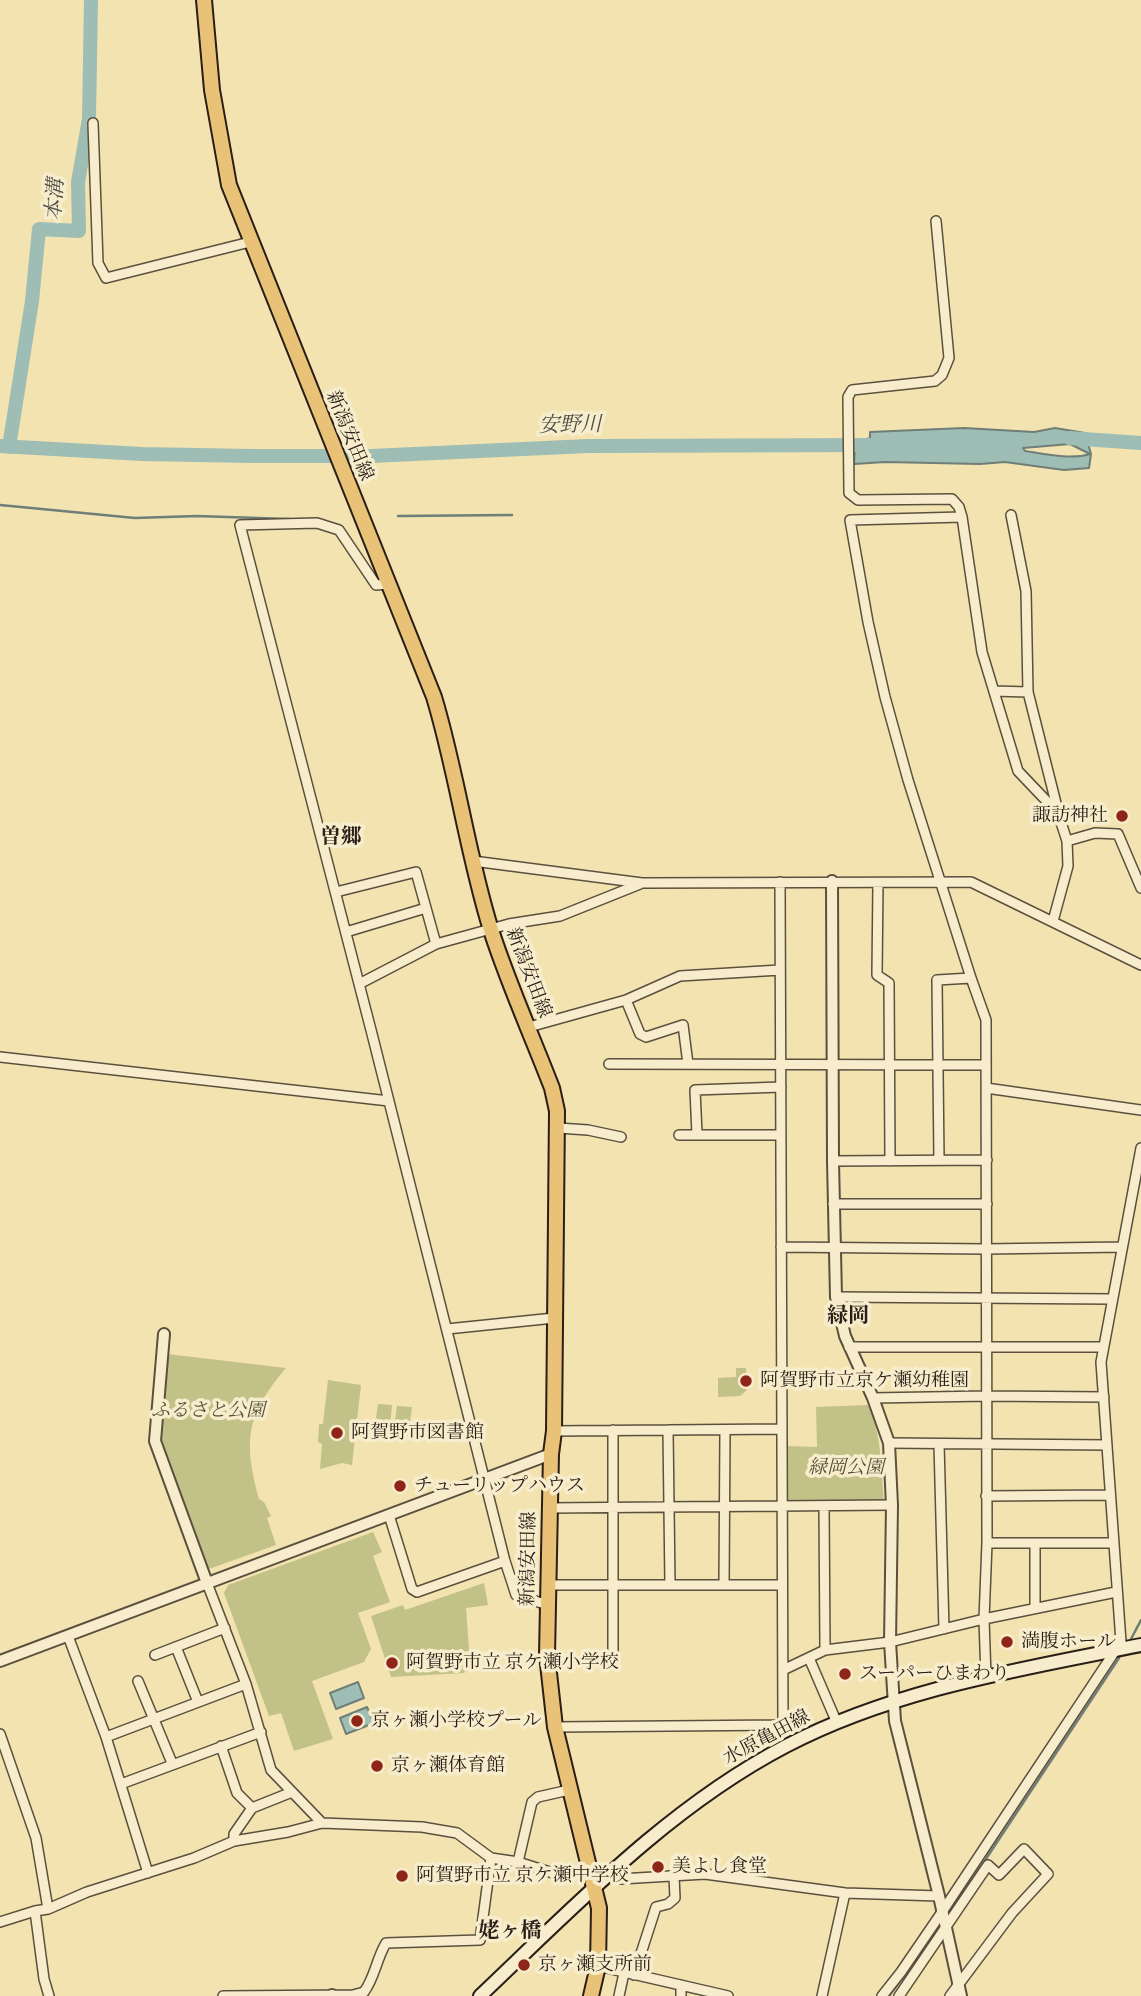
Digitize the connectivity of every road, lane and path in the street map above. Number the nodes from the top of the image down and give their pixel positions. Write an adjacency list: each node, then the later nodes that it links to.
1 (204, 0): 4 (main road, 新潟安田線)
2 (93, 123): 4 (street)
3 (936, 221): 6 (street)
4 (250, 242): 7 (main road, 新潟安田線)
5 (1012, 514): 9 (street)
6 (962, 517): 8 (street); 14 (street)
7 (388, 584): 12 (main road, 新潟安田線); 19 (street)
8 (994, 691): 9 (street); 10 (street)
9 (1028, 692): 10 (street)
10 (1058, 813): 11 (street)
11 (1067, 841): 18 (street); 21 (street)
12 (473, 861): 16 (street); 22 (main road, 新潟安田線)
13 (832, 881): 15 (street); 17 (street); 35 (street)
14 (941, 881): 17 (street); 21 (street); 27 (street)
15 (780, 882): 16 (street); 26 (street)
16 (642, 883): 22 (street)
17 (878, 883): 36 (street)
18 (1141, 888)
19 (336, 892): 20 (street); 23 (street)
20 (426, 908): 23 (street); 24 (street)
21 (1053, 921): 25 (street)
22 (491, 929): 24 (street); 30 (main road, 新潟安田線)
23 (346, 932): 28 (street)
24 (436, 944): 28 (street)
25 (1141, 965)
26 (780, 970): 29 (street); 34 (street)
27 (971, 978): 37 (street); 38 (street)
28 (359, 984): 41 (street)
29 (626, 1000): 30 (street); 33 (street)
30 (529, 1027): 43 (main road, 新潟安田線)
31 (0, 1057): 41 (street)
32 (608, 1064): 33 (street)
33 (688, 1064): 34 (street)
34 (781, 1064): 35 (street); 39 (street)
35 (832, 1065): 36 (street); 51 (street)
36 (890, 1065): 37 (street); 52 (street)
37 (938, 1065): 38 (street); 49 (street)
38 (986, 1065): 40 (street)
39 (781, 1087): 44 (street); 46 (street)
40 (986, 1088): 42 (street); 50 (street)
41 (389, 1101): 63 (street)
42 (1141, 1110)
43 (558, 1128): 47 (street); 62 (main road, 新潟安田線)
44 (697, 1134): 45 (street); 46 (street)
45 (679, 1135)
46 (781, 1135): 55 (street)
47 (621, 1137)
48 (1141, 1148): 56 (street)
49 (939, 1160): 50 (street); 52 (street)
50 (987, 1160): 54 (street)
51 (832, 1161): 52 (street); 53 (street)
52 (890, 1161)
53 (833, 1204): 54 (street); 57 (street)
54 (987, 1204): 58 (street)
55 (782, 1247): 57 (street); 71 (street)
56 (1122, 1247): 58 (street); 61 (street)
57 (834, 1248): 58 (street); 59 (street)
58 (986, 1249): 60 (street)
59 (836, 1297): 60 (street); 65 (street)
60 (985, 1298): 61 (street); 66 (street)
61 (1111, 1299): 67 (street)
62 (554, 1318): 63 (street); 75 (main road, 新潟安田線)
63 (447, 1329): 81 (street)
64 (164, 1334): 96 (street)
65 (849, 1347): 66 (street); 70 (street)
66 (986, 1347): 67 (street); 68 (street)
67 (1102, 1347): 69 (street)
68 (986, 1396): 69 (street); 70 (street); 78 (street)
69 (1104, 1397): 79 (street)
70 (873, 1398): 76 (street)
71 (782, 1429): 74 (street); 85 (street)
72 (612, 1430): 73 (street); 75 (street); 90 (street)
73 (668, 1430): 74 (street); 87 (street)
74 (725, 1430): 88 (street)
75 (554, 1431): 80 (main road, 新潟安田線)
76 (889, 1443): 77 (street); 84 (street)
77 (939, 1444): 78 (street); 107 (street)
78 (985, 1444): 79 (street); 83 (street)
79 (1106, 1445): 82 (street)
80 (551, 1454): 81 (street); 89 (main road, 新潟安田線)
81 (485, 1478): 91 (street); 95 (street)
82 (1110, 1495): 83 (street); 94 (street)
83 (986, 1496): 92 (street)
84 (892, 1505): 86 (street); 109 (street)
85 (782, 1506): 86 (street); 88 (street); 101 (street)
86 (824, 1506): 112 (street)
87 (668, 1507): 88 (street); 90 (street); 99 (street)
88 (726, 1507): 100 (street)
89 (550, 1508): 90 (street); 97 (main road, 新潟安田線)
90 (612, 1508): 98 (street)
91 (389, 1514): 95 (street); 96 (street)
92 (987, 1543): 93 (street); 105 (street)
93 (1035, 1544): 94 (street); 104 (street)
94 (1113, 1544): 102 (street)
95 (505, 1561): 103 (street)
96 (207, 1583): 106 (street); 108 (street)
97 (547, 1585): 98 (street); 103 (main road, 新潟安田線)
98 (613, 1585): 99 (street); 115 (street)
99 (670, 1585): 100 (street)
100 (724, 1585): 101 (street)
101 (782, 1585): 118 (street)
102 (1116, 1592): 104 (street); 113 (street)
103 (548, 1605): 126 (main road, 新潟安田線)
104 (1035, 1608): 105 (street)
105 (984, 1619): 107 (street); 119 (street)
106 (225, 1628): 111 (street); 121 (street)
107 (944, 1629): 109 (street)
108 (68, 1636): 117 (street); 129 (street)
109 (890, 1642): 112 (street); 122 (street)
110 (1141, 1645): 113 (main road, 水原亀田線)
111 (176, 1647): 114 (street); 123 (street)
112 (825, 1650): 116 (street)
113 (1118, 1650): 119 (main road, 水原亀田線); 149 (street)
114 (155, 1655)
115 (613, 1655)
116 (809, 1658): 118 (street); 125 (street)
117 (0, 1661)
118 (783, 1670): 126 (street)
119 (986, 1678): 122 (main road, 水原亀田線)
120 (138, 1681): 124 (street)
121 (246, 1684): 123 (street); 127 (street)
122 (894, 1701): 125 (main road, 水原亀田線); 146 (street)
123 (198, 1702): 124 (street)
124 (155, 1719): 129 (street); 131 (street)
125 (837, 1723): 141 (main road, 水原亀田線)
126 (555, 1727): 133 (main road, 新潟安田線)
127 (261, 1731): 130 (street); 134 (street)
128 (0, 1734): 147 (street)
129 (106, 1737): 132 (street)
130 (221, 1746): 131 (street); 135 (street)
131 (172, 1763): 132 (street)
132 (121, 1784): 142 (street)
133 (569, 1790): 139 (street); 140 (main road, 新潟安田線)
134 (292, 1793): 135 (street); 136 (street)
135 (252, 1808): 137 (street)
136 (322, 1823): 137 (street); 138 (street)
137 (234, 1841): 142 (street)
138 (491, 1858): 139 (street); 156 (street)
139 (518, 1862): 140 (street)
140 (588, 1868): 144 (main road, 新潟安田線)
141 (612, 1871): 143 (street); 144 (main road, 水原亀田線)
142 (148, 1873): 147 (street)
143 (674, 1876): 145 (street); 153 (street)
144 (594, 1889): 152 (main road, 新潟安田線); 159 (main road, 水原亀田線)
145 (845, 1893): 146 (street); 164 (street)
146 (939, 1896): 149 (street)
147 (48, 1909): 148 (street)
148 (34, 1911): 150 (street); 157 (street)
149 (942, 1912): 151 (street); 165 (street)
150 (0, 1922)
151 (946, 1930): 155 (street); 155 (street); 166 (street)
152 (598, 1966): 153 (street); 160 (main road, 新潟安田線)
153 (629, 1974): 154 (street); 161 (street)
154 (681, 1985): 162 (street); 163 (street)
155 (960, 1990): 167 (street)
156 (332, 1995): 158 (street)
157 (49, 1996)
158 (223, 1996)
159 (480, 1996)
160 (591, 1996)
161 (619, 1996)
162 (681, 1996)
163 (728, 1996)
164 (822, 1996)
165 (881, 1996)
166 (900, 1996)
167 (950, 1996)

